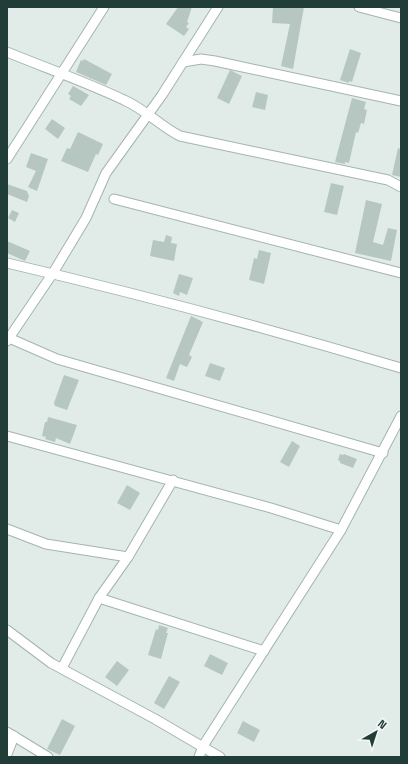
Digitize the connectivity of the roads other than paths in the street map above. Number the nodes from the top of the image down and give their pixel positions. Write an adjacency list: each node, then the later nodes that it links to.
1 (104, 7): 7 (street)
2 (218, 7): 6 (street)
3 (359, 7): 4 (street)
4 (401, 18)
5 (7, 52): 7 (street)
6 (183, 62): 8 (street); 9 (street)
7 (61, 74): 9 (street); 10 (street)
8 (401, 101)
9 (149, 114): 11 (street); 14 (street)
10 (7, 159)
11 (401, 187)
12 (114, 199): 15 (street)
13 (7, 262): 14 (street)
14 (53, 273): 16 (street); 17 (street)
15 (401, 273)
16 (8, 339): 20 (street)
17 (401, 368)
18 (401, 416): 20 (street)
19 (7, 436): 21 (street)
20 (383, 453): 23 (street)
21 (174, 480): 23 (street); 24 (street)
22 (7, 529): 24 (street)
23 (341, 530): 27 (street)
24 (128, 557): 25 (street)
25 (99, 598): 27 (street); 28 (street)
26 (7, 630): 28 (street)
27 (264, 650): 30 (street)
28 (62, 668): 30 (street)
29 (11, 734): 31 (street); 32 (street)
30 (203, 746): 33 (street); 34 (street)
31 (7, 754)
32 (48, 757)
33 (199, 757)
34 (220, 757)

